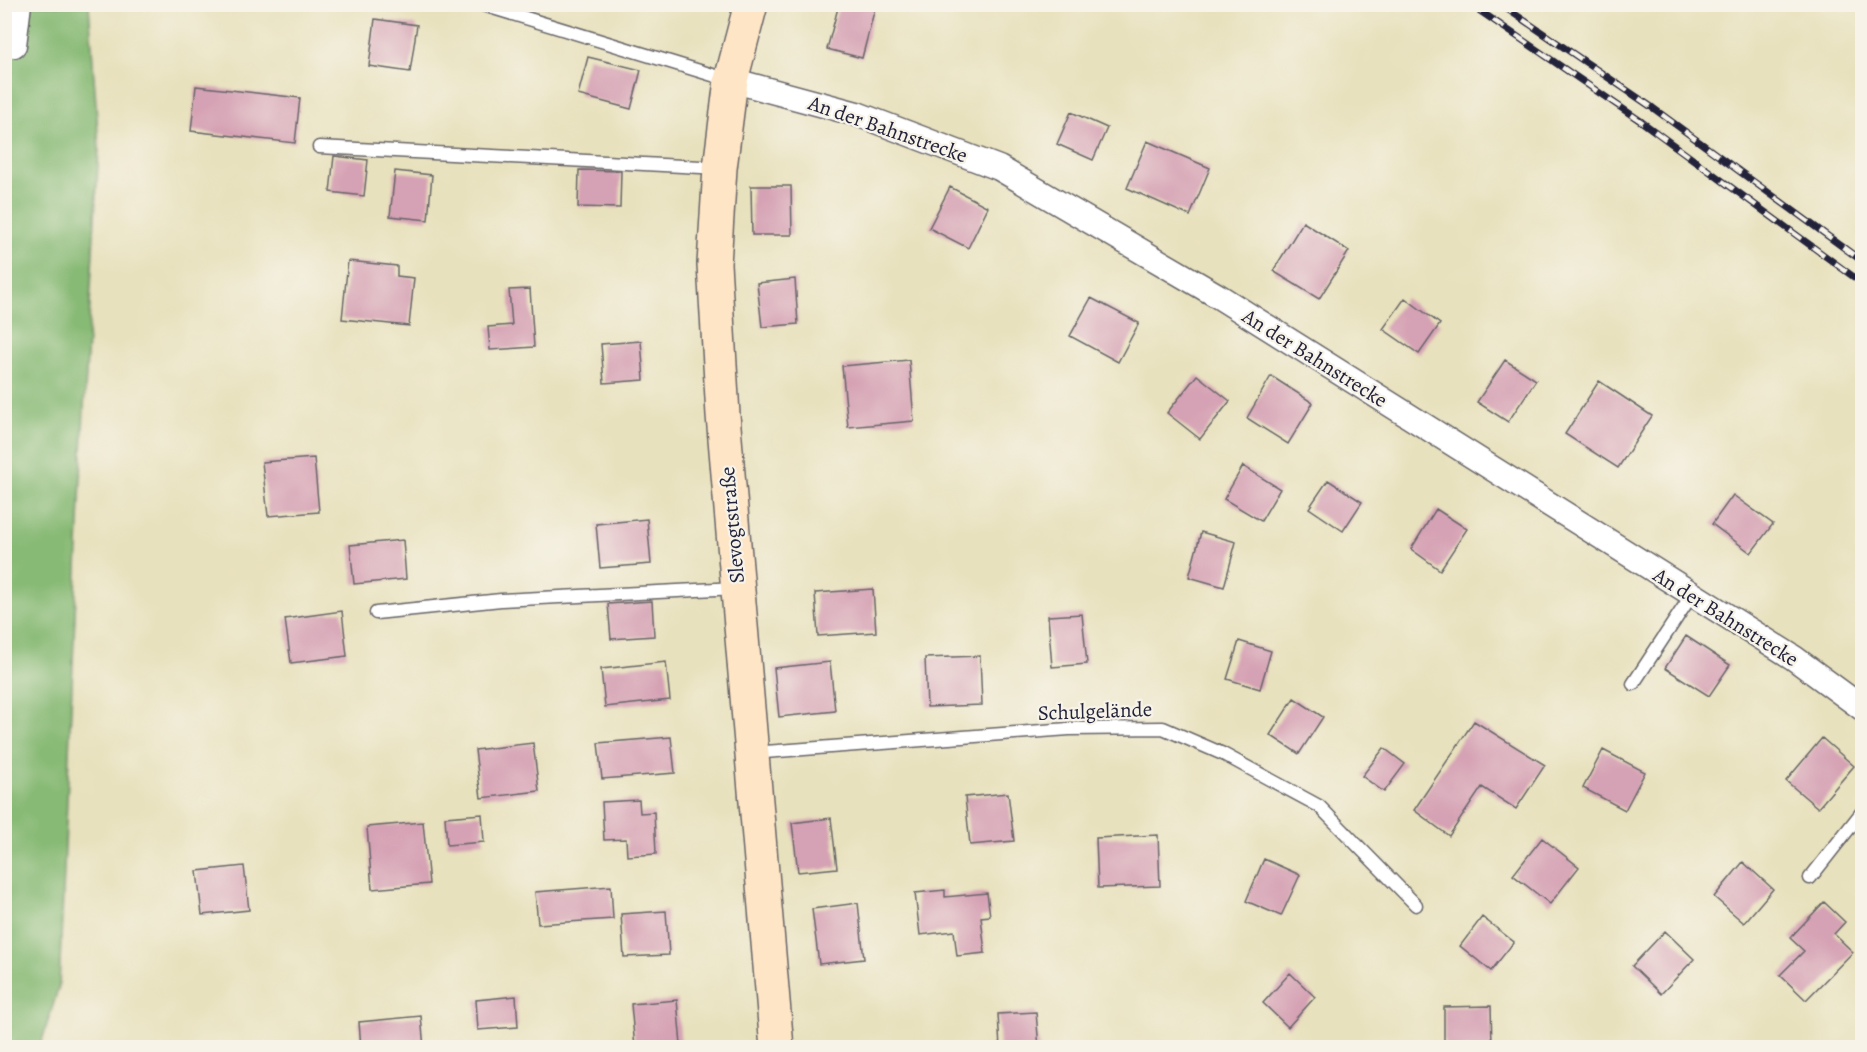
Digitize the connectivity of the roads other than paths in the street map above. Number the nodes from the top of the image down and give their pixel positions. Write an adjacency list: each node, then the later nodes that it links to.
1 (19, 4): 4 (street)
2 (480, 4): 5 (lane)
3 (751, 4): 5 (street, Slevogtstraße)
4 (4, 40)
5 (731, 80): 7 (street, Slevogtstraße); 9 (street, An der Bahnstrecke)
6 (319, 147): 7 (lane)
7 (720, 168): 8 (street, Slevogtstraße)
8 (737, 588): 10 (lane); 13 (street, Slevogtstraße)
9 (1691, 596): 11 (lane); 12 (street, An der Bahnstrecke)
10 (376, 614)
11 (1633, 684)
12 (1863, 708)
13 (751, 753): 16 (lane, Schulgelände); 17 (street, Slevogtstraße)
14 (1863, 812): 15 (lane)
15 (1810, 878)
16 (1416, 905)
17 (777, 1047)

